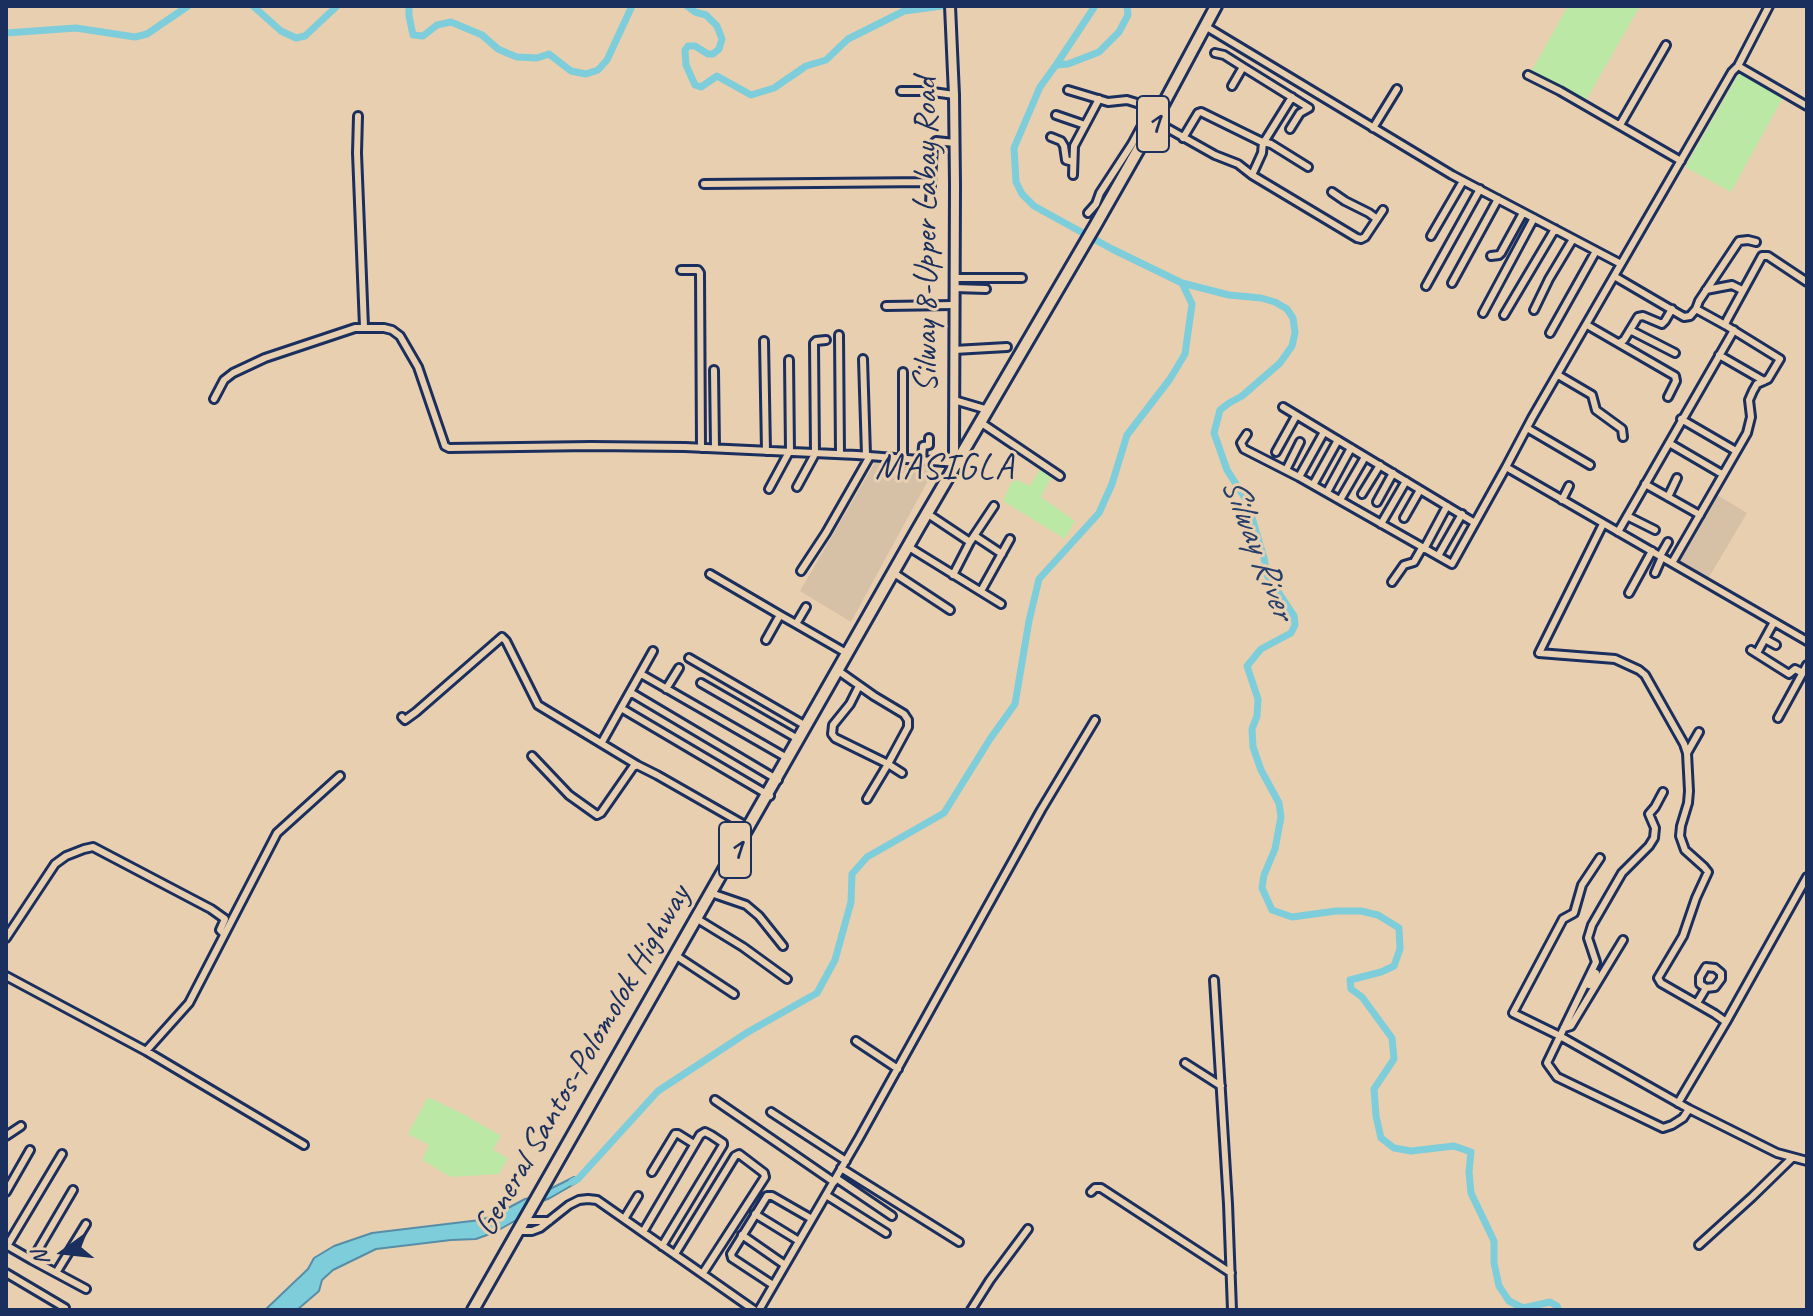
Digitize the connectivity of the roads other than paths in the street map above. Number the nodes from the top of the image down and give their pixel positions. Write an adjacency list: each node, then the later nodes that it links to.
1 (1219, 6): 4 (highway, 1)
2 (1769, 6): 8 (street)
3 (950, 10): 15 (main road, Silway 8-Upper Labay Road)
4 (1207, 27): 19 (highway, 1); 22 (highway, 1); 25 (street)
5 (1666, 45): 24 (street)
6 (1215, 53): 9 (street)
7 (1241, 55): 9 (street)
8 (1738, 66): 18 (street); 31 (street)
9 (1242, 67): 11 (street); 16 (street)
10 (1528, 75): 24 (street)
11 (1232, 86)
12 (1397, 89): 25 (street)
13 (1068, 90): 17 (street)
14 (901, 91): 15 (street)
15 (954, 95): 30 (main road, Silway 8-Upper Labay Road)
16 (1292, 97): 26 (street); 29 (street)
17 (1099, 99): 19 (street); 23 (street)
18 (1807, 106)
19 (1156, 109): 44 (street); 48 (highway, 1)
20 (1056, 115): 23 (street)
21 (358, 116): 77 (street)
22 (1160, 124): 28 (street); 48 (highway, 1)
23 (1085, 125): 32 (street)
24 (1620, 125): 31 (street)
25 (1373, 128): 36 (street)
26 (1290, 129)
27 (1051, 137): 32 (street)
28 (1183, 138): 29 (street); 35 (street)
29 (1264, 142): 33 (street); 35 (street)
30 (955, 143): 37 (street); 59 (main road, Silway 8-Upper Labay Road)
31 (1681, 161): 56 (street)
32 (1073, 162): 34 (street)
33 (1308, 167)
34 (1073, 175)
35 (1252, 175): 47 (street)
36 (1463, 181): 39 (street); 50 (street)
37 (930, 182): 38 (street); 42 (street)
38 (704, 184)
39 (1480, 189): 41 (street); 63 (street)
40 (1332, 192): 47 (street)
41 (1498, 199): 45 (street); 62 (street)
42 (930, 204)
43 (1383, 210): 47 (street)
44 (1088, 213)
45 (1523, 213): 46 (street); 55 (street)
46 (1534, 218): 49 (street); 73 (street)
47 (1377, 219)
48 (1098, 228): 53 (highway, 1)
49 (1555, 229): 51 (street); 74 (street)
50 (1431, 236)
51 (1573, 239): 54 (street); 72 (street)
52 (1756, 242): 66 (street)
53 (1084, 251): 99 (highway, 1); 102 (highway, 1)
54 (1596, 251): 56 (street); 80 (street)
55 (1491, 256)
56 (1621, 264): 58 (street)
57 (681, 270): 111 (street)
58 (1614, 276): 70 (street); 75 (street)
59 (954, 278): 60 (street); 64 (main road, Silway 8-Upper Labay Road)
60 (1022, 278)
61 (1807, 282): 67 (street)
62 (1452, 283)
63 (1426, 286)
64 (954, 288): 65 (street); 68 (main road, Silway 8-Upper Labay Road)
65 (986, 289)
66 (1706, 290): 67 (street); 71 (street)
67 (1742, 290): 76 (street)
68 (954, 305): 69 (street); 86 (main road, Silway 8-Upper Labay Road)
69 (886, 306)
70 (1672, 309): 71 (street); 78 (street)
71 (1696, 309): 76 (street)
72 (1534, 310)
73 (1483, 313)
74 (1504, 315)
75 (1587, 325): 84 (street); 93 (street)
76 (1725, 325): 79 (street)
77 (364, 327): 96 (street); 111 (street)
78 (1630, 330): 84 (street); 87 (street)
79 (1734, 330): 88 (street); 94 (street)
80 (1550, 333)
81 (839, 335): 119 (street)
82 (826, 340): 118 (street)
83 (764, 341): 114 (street)
84 (1619, 343): 95 (street)
85 (1007, 347): 86 (street)
86 (954, 350): 97 (main road, Silway 8-Upper Labay Road)
87 (1675, 353)
88 (1719, 355): 94 (street); 101 (street)
89 (863, 359): 120 (street)
90 (789, 360): 116 (street)
91 (714, 370): 112 (street)
92 (903, 372): 122 (street)
93 (1558, 375): 103 (street); 106 (street)
94 (1764, 381): 115 (street)
95 (1668, 397)
96 (214, 399)
97 (954, 400): 99 (street); 124 (main road, Silway 8-Upper Labay Road)
98 (1283, 407): 100 (street)
99 (988, 410): 124 (highway, 1)
100 (1296, 416): 104 (street); 117 (street)
101 (1681, 419): 110 (street); 115 (street)
102 (983, 424): 124 (highway, 1); 131 (street)
103 (1527, 428): 126 (street); 127 (street)
104 (1324, 432): 108 (street); 132 (street)
105 (1247, 434): 128 (street)
106 (1623, 437)
107 (929, 438): 123 (street)
108 (1338, 440): 113 (street); 136 (street)
109 (1300, 442): 128 (street)
110 (1669, 443): 130 (street); 135 (street)
111 (701, 448): 112 (street)
112 (715, 448): 114 (street)
113 (1351, 448): 121 (street); 141 (street)
114 (766, 451): 116 (street)
115 (1736, 451): 130 (street)
116 (790, 452): 118 (street); 139 (street)
117 (1276, 452)
118 (815, 454): 119 (street); 138 (street)
119 (840, 454): 120 (street)
120 (868, 456): 122 (street); 169 (street)
121 (1365, 457): 125 (street); 144 (street)
122 (903, 458): 123 (street)
123 (922, 459): 124 (street)
124 (958, 464): 151 (highway, 1); 188 (highway, 1)
125 (1380, 465): 129 (street); 142 (street)
126 (1590, 465)
127 (1506, 467): 145 (street); 154 (street)
128 (1286, 470): 132 (street)
129 (1393, 473): 134 (street); 146 (street)
130 (1722, 474): 150 (street)
131 (1060, 476)
132 (1299, 477): 136 (street)
133 (1677, 478): 143 (street)
134 (1406, 481): 140 (street); 155 (street)
135 (1645, 484): 143 (street); 152 (street)
136 (1313, 485): 141 (street)
137 (1569, 486): 145 (street)
138 (797, 487)
139 (769, 489)
140 (1420, 490): 148 (street); 153 (street)
141 (1327, 492): 144 (street)
142 (1362, 494)
143 (1668, 497): 150 (street)
144 (1340, 500): 155 (street)
145 (1562, 500): 156 (street)
146 (1377, 502)
147 (994, 506): 159 (street)
148 (1447, 506): 149 (street); 162 (street)
149 (1462, 514): 154 (street); 166 (street)
150 (1700, 515): 168 (street)
151 (931, 516): 159 (street); 163 (highway, 1)
152 (1627, 516): 157 (street); 158 (street)
153 (1404, 518)
154 (1475, 523): 166 (street)
155 (1381, 524): 162 (street)
156 (1603, 524): 158 (street); 207 (street)
157 (1655, 530)
158 (1618, 532): 164 (street)
159 (973, 539): 165 (street); 173 (street)
160 (1010, 539): 165 (street)
161 (1668, 542): 167 (street)
162 (1423, 548): 166 (street); 174 (street)
163 (912, 549): 172 (highway, 1); 173 (street)
164 (1652, 551): 167 (street); 176 (street)
165 (1002, 554): 175 (street)
166 (1438, 556)
167 (1661, 556): 168 (street); 170 (street)
168 (1672, 563): 181 (street)
169 (801, 571)
170 (1655, 573)
171 (710, 574): 180 (street)
172 (897, 575): 179 (street); 192 (highway, 1)
173 (953, 575): 175 (street)
174 (1392, 582)
175 (981, 591): 177 (street)
176 (1629, 593)
177 (1001, 604)
178 (806, 607): 182 (street)
179 (950, 610)
180 (780, 615): 182 (street); 184 (street)
181 (1774, 622): 183 (street); 185 (street)
182 (796, 624): 188 (street)
183 (1765, 639): 186 (street); 193 (street)
184 (766, 640)
185 (1807, 641)
186 (1776, 645)
187 (653, 651): 194 (street)
188 (848, 654): 203 (highway, 1)
189 (689, 658): 203 (street)
190 (1807, 665): 193 (street)
191 (679, 668): 197 (street)
192 (840, 672): 196 (street); 205 (highway, 1)
193 (1803, 673): 201 (street)
194 (641, 674): 197 (street); 198 (street)
195 (701, 683): 205 (street)
196 (859, 686): 210 (street); 210 (street)
197 (666, 689): 209 (street)
198 (630, 692): 199 (street); 214 (street)
199 (621, 708): 206 (street); 216 (street)
200 (402, 717): 206 (street)
201 (1778, 718)
202 (1095, 720): 242 (street)
203 (806, 726): 205 (highway, 1)
204 (1699, 732): 207 (street)
205 (800, 740): 209 (highway, 1)
206 (602, 742): 211 (street)
207 (1687, 753): 235 (street)
208 (532, 756): 211 (street)
209 (789, 760): 214 (highway, 1)
210 (888, 764): 212 (street); 217 (street)
211 (637, 765): 218 (street)
212 (902, 773)
213 (340, 776): 223 (street)
214 (778, 780): 216 (highway, 1)
215 (1663, 792): 234 (street)
216 (769, 796): 218 (highway, 1)
217 (867, 799)
218 (750, 828): 221 (highway, 1); 259 (highway, General Santos-Polomolok Highway / 1)
219 (1600, 858): 238 (street)
220 (1807, 877): 236 (street)
221 (714, 894): 222 (highway, 1); 226 (street)
222 (699, 920): 227 (highway, 1); 230 (street)
223 (224, 934): 224 (street); 240 (street)
224 (6, 938)
225 (1623, 940): 234 (street)
226 (783, 946)
227 (678, 957): 233 (street); 259 (highway, 1)
228 (1596, 973): 234 (street)
229 (6, 976): 240 (street)
230 (787, 979)
231 (1214, 980): 243 (street)
232 (1706, 988): 235 (street)
233 (734, 994)
234 (1582, 1000): 237 (street); 237 (street)
235 (1697, 1003): 236 (street)
236 (1726, 1022): 245 (street)
237 (1564, 1028): 238 (street)
238 (1560, 1036): 245 (street); 246 (street)
239 (856, 1041): 242 (street)
240 (146, 1051): 251 (street)
241 (1185, 1063): 243 (street)
242 (898, 1069): 256 (street)
243 (1221, 1086): 288 (street)
244 (715, 1100): 258 (street)
245 (1678, 1103): 246 (street)
246 (1689, 1109): 254 (street)
247 (771, 1112): 256 (street)
248 (21, 1126): 249 (street)
249 (6, 1136)
250 (694, 1144): 257 (street); 274 (street); 281 (street)
251 (304, 1145)
252 (30, 1150): 261 (street)
253 (62, 1154): 280 (street)
254 (1792, 1158): 255 (street); 279 (street)
255 (1807, 1161)
256 (844, 1165): 258 (street); 278 (street)
257 (652, 1172)
258 (835, 1180): 263 (street); 267 (street)
259 (547, 1185): 265 (highway, 1)
260 (73, 1190): 283 (street)
261 (6, 1192)
262 (1091, 1192): 288 (street)
263 (826, 1195): 269 (street); 275 (street)
264 (638, 1196): 268 (street)
265 (531, 1214): 270 (street); 273 (highway, 1); 292 (highway, General Santos-Polomolok Highway / 1)
266 (755, 1214): 269 (street); 276 (street); 277 (street)
267 (892, 1216)
268 (624, 1219): 270 (street); 274 (street)
269 (812, 1219): 277 (street)
270 (549, 1221): 273 (street)
271 (86, 1224): 286 (street)
272 (1028, 1229): 295 (street)
273 (523, 1231): 293 (highway, 1)
274 (643, 1232): 281 (street)
275 (886, 1233)
276 (742, 1235): 284 (street); 289 (street)
277 (799, 1241): 284 (street)
278 (959, 1242)
279 (1699, 1245)
280 (6, 1246): 283 (street)
281 (662, 1246): 282 (street)
282 (675, 1254): 287 (street); 287 (street)
283 (32, 1260): 286 (street)
284 (785, 1265): 289 (street)
285 (6, 1273): 291 (street)
286 (56, 1273): 290 (street)
287 (703, 1273): 294 (street)
288 (1231, 1273): 296 (street)
289 (773, 1285): 294 (street)
290 (86, 1289)
291 (65, 1308)
292 (473, 1310)
293 (480, 1310)
294 (756, 1310)
295 (971, 1310)
296 (1232, 1310)

